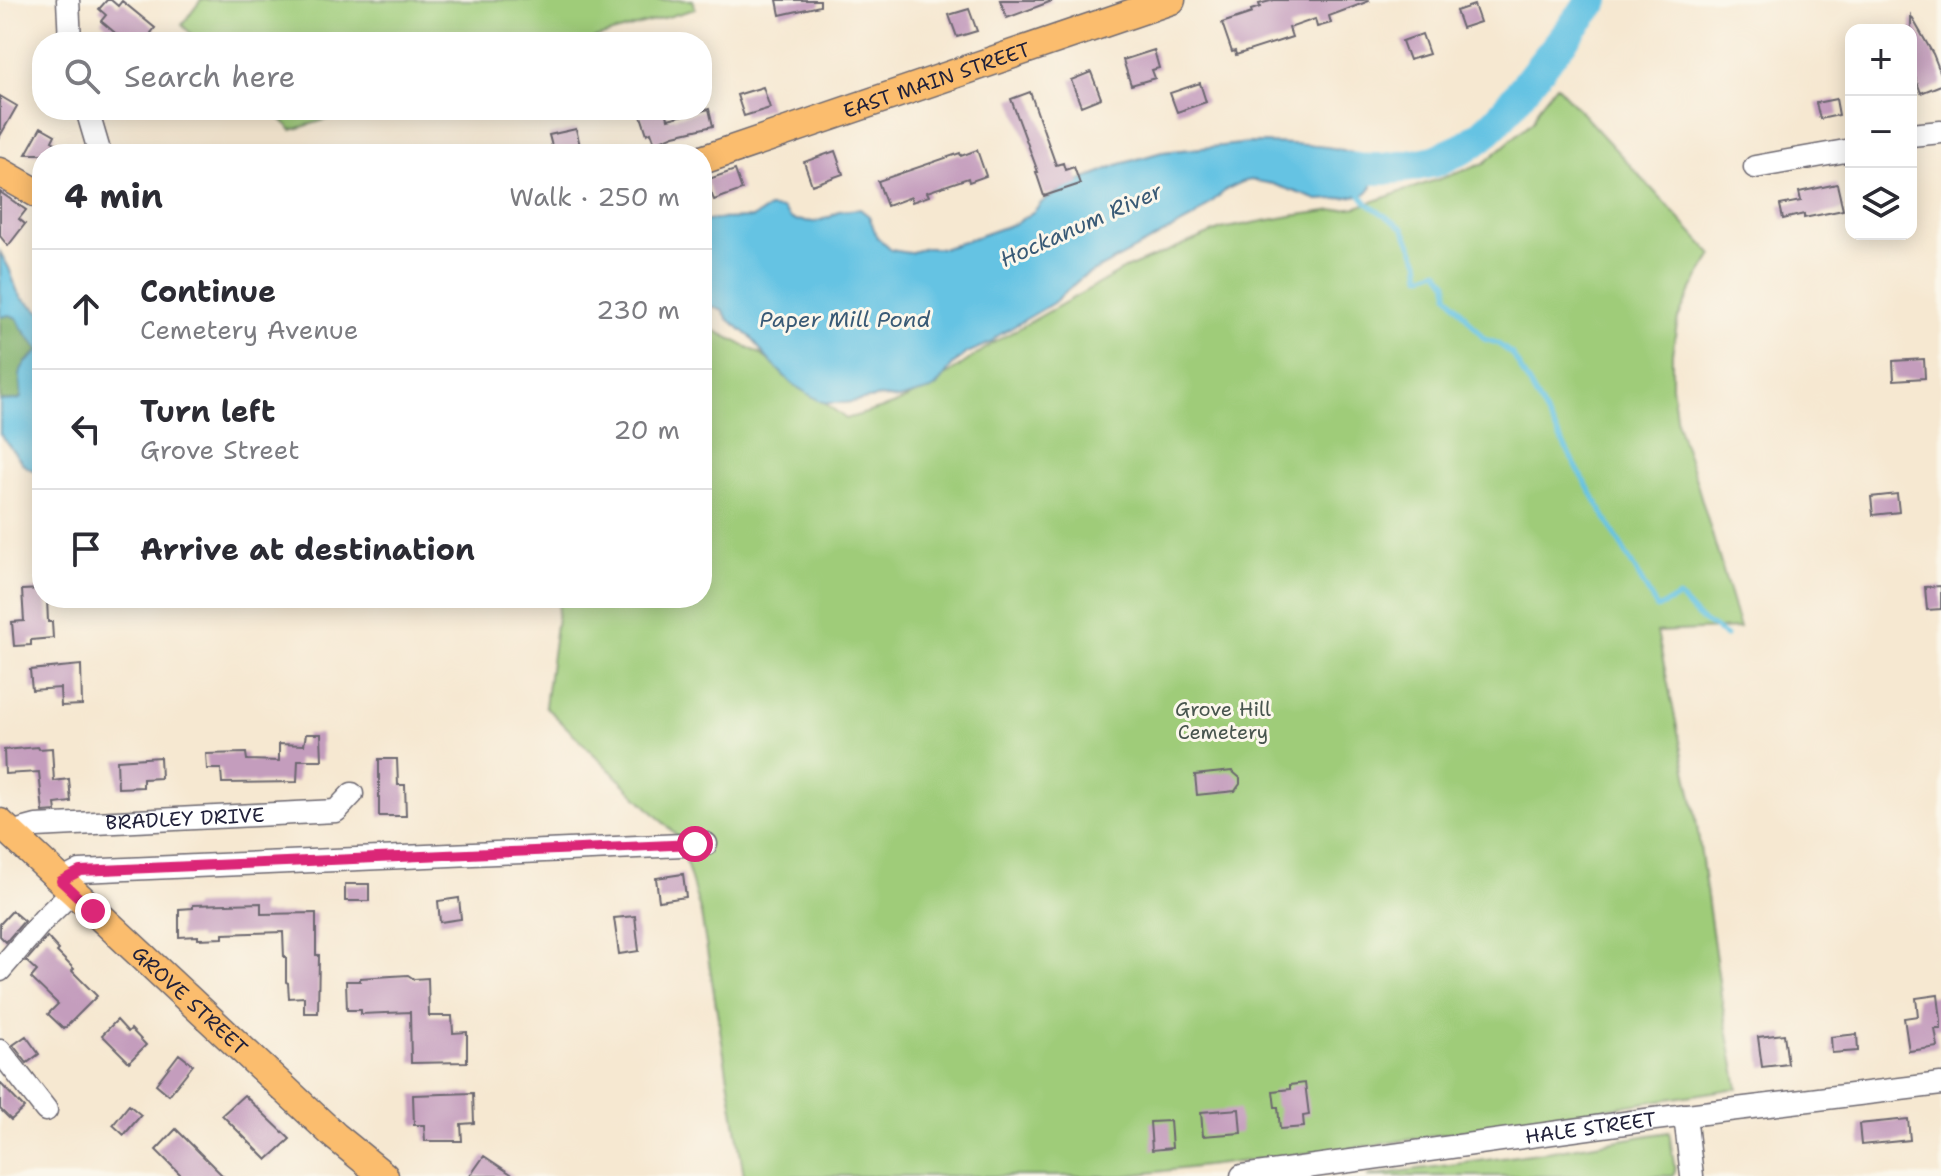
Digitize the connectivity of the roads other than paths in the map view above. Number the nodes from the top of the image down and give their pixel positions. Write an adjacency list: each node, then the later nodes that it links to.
1 (68, 0): 3 (street)
2 (1171, 0): 9 (main road, EAST MAIN STREET)
3 (70, 32)
4 (90, 120): 7 (street)
5 (1941, 132): 6 (street)
6 (1917, 134)
7 (97, 144)
8 (1845, 151): 10 (street)
9 (712, 157)
10 (1755, 167)
11 (0, 172): 12 (main road)
12 (32, 190)
13 (352, 794): 14 (street, BRADLEY DRIVE)
14 (5, 828): 16 (main road, GROVE STREET)
15 (706, 844): 16 (street)
16 (66, 886): 17 (street); 23 (main road, GROVE STREET)
17 (0, 970)
18 (0, 1051): 20 (street)
19 (1941, 1084): 21 (street, HALE STREET)
20 (46, 1110)
21 (1685, 1115): 22 (street, HALE STREET); 25 (street)
22 (1287, 1173): 24 (street, HALE STREET)
23 (384, 1176)
24 (1242, 1176)
25 (1692, 1176)

